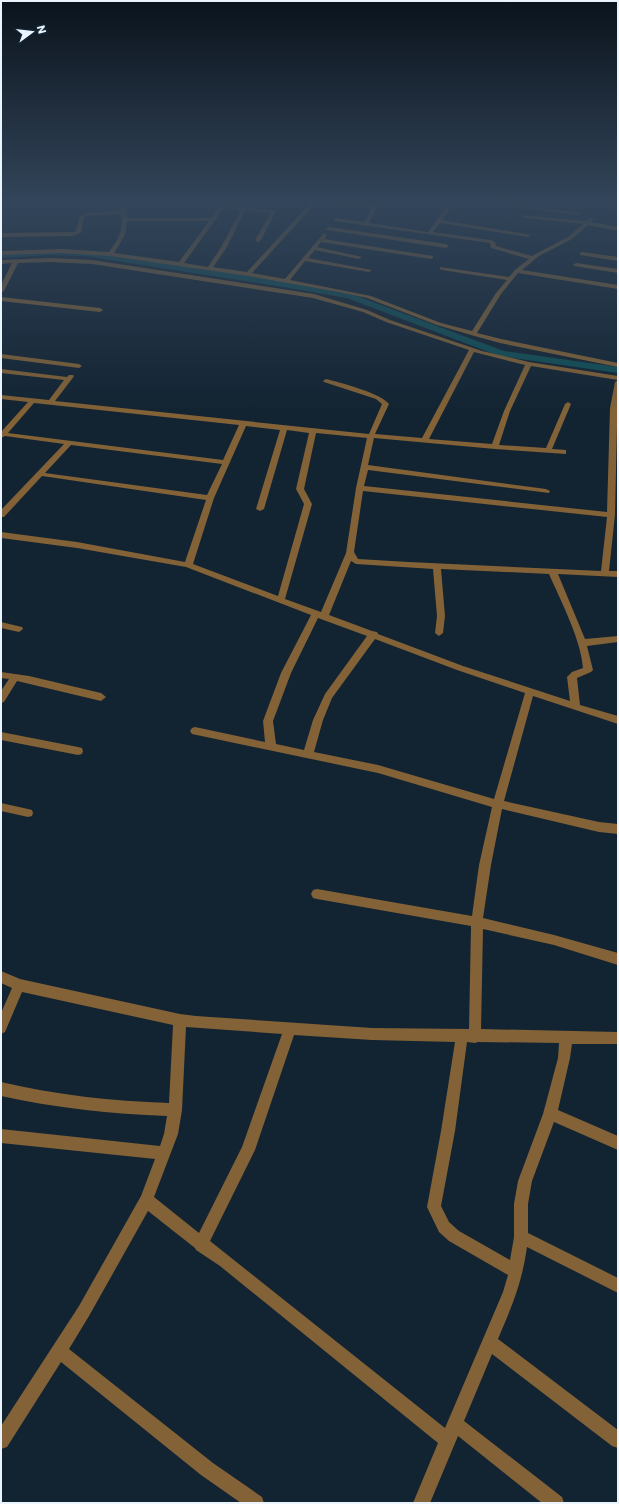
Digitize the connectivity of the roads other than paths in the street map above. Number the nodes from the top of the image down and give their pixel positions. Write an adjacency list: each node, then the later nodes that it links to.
1 (11, 270): 13 (street)
2 (188, 270): 8 (street)
3 (201, 270): 8 (street)
4 (252, 270): 9 (street)
5 (295, 270): 11 (street)
6 (456, 270): 10 (street)
7 (516, 271): 10 (street); 12 (street)
8 (209, 272): 9 (street); 17 (street)
9 (248, 274): 11 (street)
10 (510, 279): 16 (street)
11 (286, 281): 16 (street)
12 (618, 287)
13 (1, 291)
14 (1, 299): 15 (street)
15 (100, 310)
16 (473, 334): 19 (street)
17 (472, 350): 20 (street); 36 (street)
18 (1, 356): 24 (street)
19 (556, 360): 20 (street); 21 (street); 23 (street)
20 (529, 364): 38 (street)
21 (618, 365)
22 (1, 371): 24 (street)
23 (618, 378)
24 (69, 379): 29 (street)
25 (326, 381): 35 (street)
26 (618, 382): 49 (street)
27 (1, 397): 28 (street)
28 (33, 400): 29 (street); 34 (street)
29 (50, 402): 31 (street)
30 (568, 404): 39 (street)
31 (243, 424): 32 (street); 41 (street)
32 (284, 428): 33 (street); 47 (street)
33 (313, 431): 35 (street); 57 (street)
34 (2, 435): 37 (street)
35 (371, 436): 36 (street); 42 (street)
36 (424, 441): 38 (street)
37 (69, 443): 41 (street); 43 (street)
38 (495, 447): 39 (street)
39 (548, 451): 40 (street)
40 (563, 452)
41 (224, 462): 46 (street)
42 (364, 467): 44 (street); 45 (street)
43 (40, 474): 46 (street); 48 (street)
44 (360, 488): 49 (street); 51 (street)
45 (546, 491)
46 (210, 498): 52 (street)
47 (260, 509)
48 (1, 515)
49 (611, 515): 55 (street)
50 (1, 534): 52 (street)
51 (350, 554): 53 (street); 58 (street)
52 (188, 565): 57 (street)
53 (437, 567): 54 (street); 61 (street)
54 (552, 571): 55 (street); 64 (street)
55 (606, 573): 56 (street)
56 (618, 574)
57 (281, 599): 58 (street)
58 (320, 614): 62 (street); 74 (street)
59 (1, 625): 60 (street)
60 (20, 629)
61 (439, 633)
62 (374, 634): 67 (street); 76 (street)
63 (618, 639): 64 (street)
64 (581, 642): 70 (street)
65 (1, 675): 66 (street)
66 (16, 677): 68 (street); 69 (street)
67 (530, 691): 70 (street); 77 (street)
68 (102, 696)
69 (1, 699)
70 (576, 707): 71 (street)
71 (618, 720)
72 (195, 731): 74 (street)
73 (1, 736): 75 (street)
74 (271, 747): 76 (street)
75 (78, 751)
76 (308, 754): 77 (street)
77 (498, 804): 80 (street); 82 (street)
78 (1, 807): 79 (street)
79 (28, 813)
80 (618, 829)
81 (316, 894): 82 (street)
82 (477, 922): 83 (street); 89 (street)
83 (618, 958)
84 (1, 977): 85 (street)
85 (19, 985): 86 (street); 87 (street)
86 (180, 1020): 88 (street); 93 (street)
87 (1, 1028)
88 (290, 1028): 89 (street); 100 (street)
89 (468, 1036): 90 (street); 101 (street)
90 (566, 1038): 91 (street); 94 (street)
91 (618, 1038)
92 (1, 1089): 93 (street)
93 (175, 1110): 97 (street)
94 (550, 1114): 96 (street); 99 (street)
95 (1, 1136): 97 (street)
96 (618, 1143)
97 (165, 1153): 98 (street)
98 (146, 1200): 100 (street); 104 (street)
99 (521, 1237): 101 (street); 102 (street)
100 (202, 1244): 108 (street)
101 (516, 1272): 103 (street)
102 (618, 1286)
103 (490, 1343): 105 (street); 107 (street)
104 (58, 1350): 106 (street); 109 (street)
105 (455, 1424): 108 (street); 111 (street)
106 (3, 1432)
107 (618, 1440)
108 (448, 1441): 110 (street)
109 (256, 1503)
110 (422, 1503)
111 (556, 1503)

